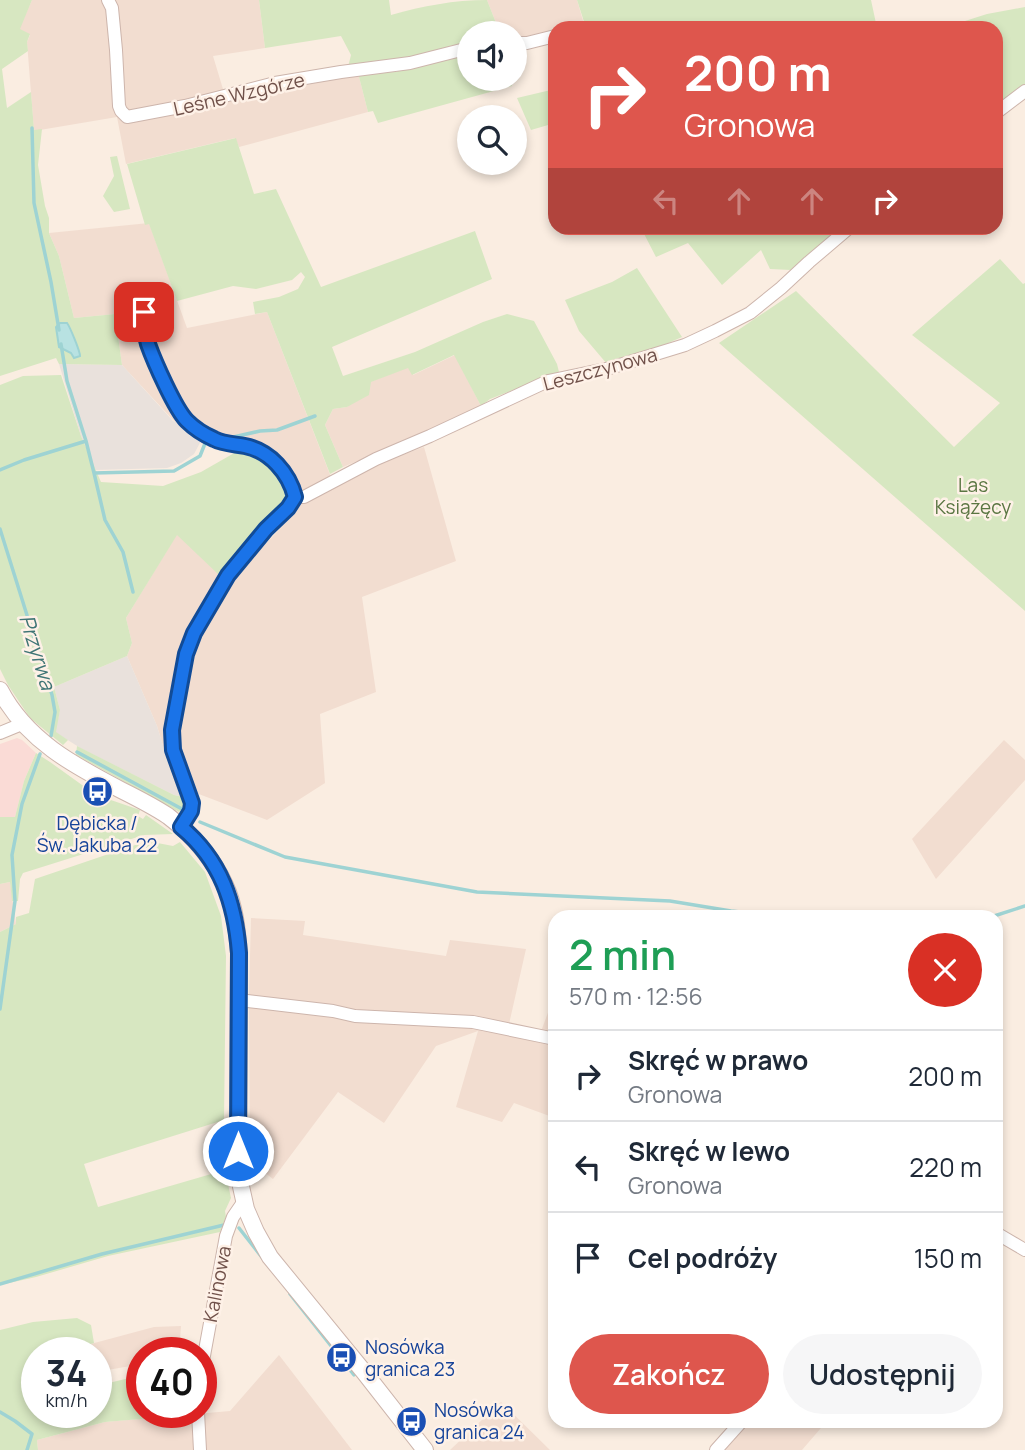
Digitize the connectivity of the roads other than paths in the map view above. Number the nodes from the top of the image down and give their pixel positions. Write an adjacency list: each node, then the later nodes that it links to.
1 (108, 0): 4 (street, Leśne Wzgórze)
2 (548, 38): 3 (street)
3 (527, 43)
4 (457, 51)
5 (1025, 91): 6 (street)
6 (1003, 108)
7 (841, 235): 9 (street, Leszczynowa)
8 (146, 291): 9 (street)
9 (295, 497): 13 (street)
10 (0, 691): 11 (street)
11 (20, 722): 12 (street); 13 (street)
12 (0, 733)
13 (181, 827): 14 (street)
14 (239, 1000): 15 (street); 16 (street)
15 (548, 1038)
16 (244, 1201): 19 (street, Kalinowa); 23 (street)
17 (1003, 1237): 18 (street)
18 (1025, 1250)
19 (207, 1337)
20 (199, 1428): 22 (street)
21 (736, 1428): 24 (street)
22 (200, 1450)
23 (425, 1450)
24 (716, 1450)

